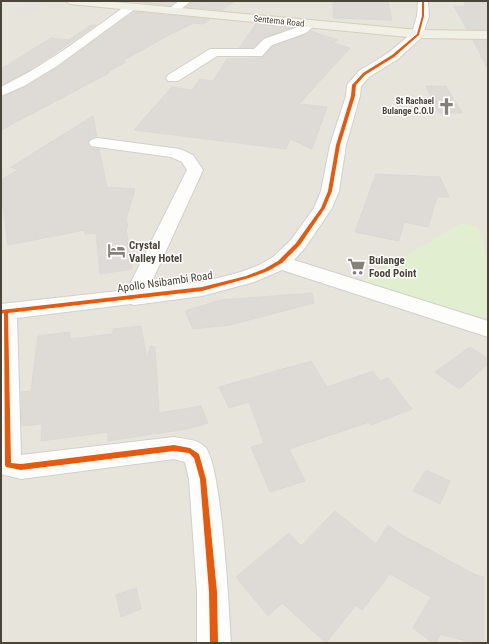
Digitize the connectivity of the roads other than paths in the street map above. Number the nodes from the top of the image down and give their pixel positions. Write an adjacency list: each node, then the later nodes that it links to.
1 (70, 1): 4 (main road, Sentema Road)
2 (186, 1): 6 (street)
3 (423, 1): 8 (street)
4 (98, 2): 5 (main road, Sentema Road)
5 (131, 7): 6 (main road, Sentema Road); 11 (street)
6 (172, 11): 7 (main road, Sentema Road)
7 (310, 24): 8 (main road, Sentema Road); 10 (street)
8 (418, 34): 9 (main road, Sentema Road); 13 (street, Apollo Nsibambi Road)
9 (488, 35)
10 (173, 78)
11 (1, 92)
12 (97, 143): 14 (street)
13 (280, 262): 14 (street, Apollo Nsibambi Road); 16 (street)
14 (134, 298): 15 (street, Apollo Nsibambi Road)
15 (4, 312): 17 (street)
16 (488, 329)
17 (214, 643)

